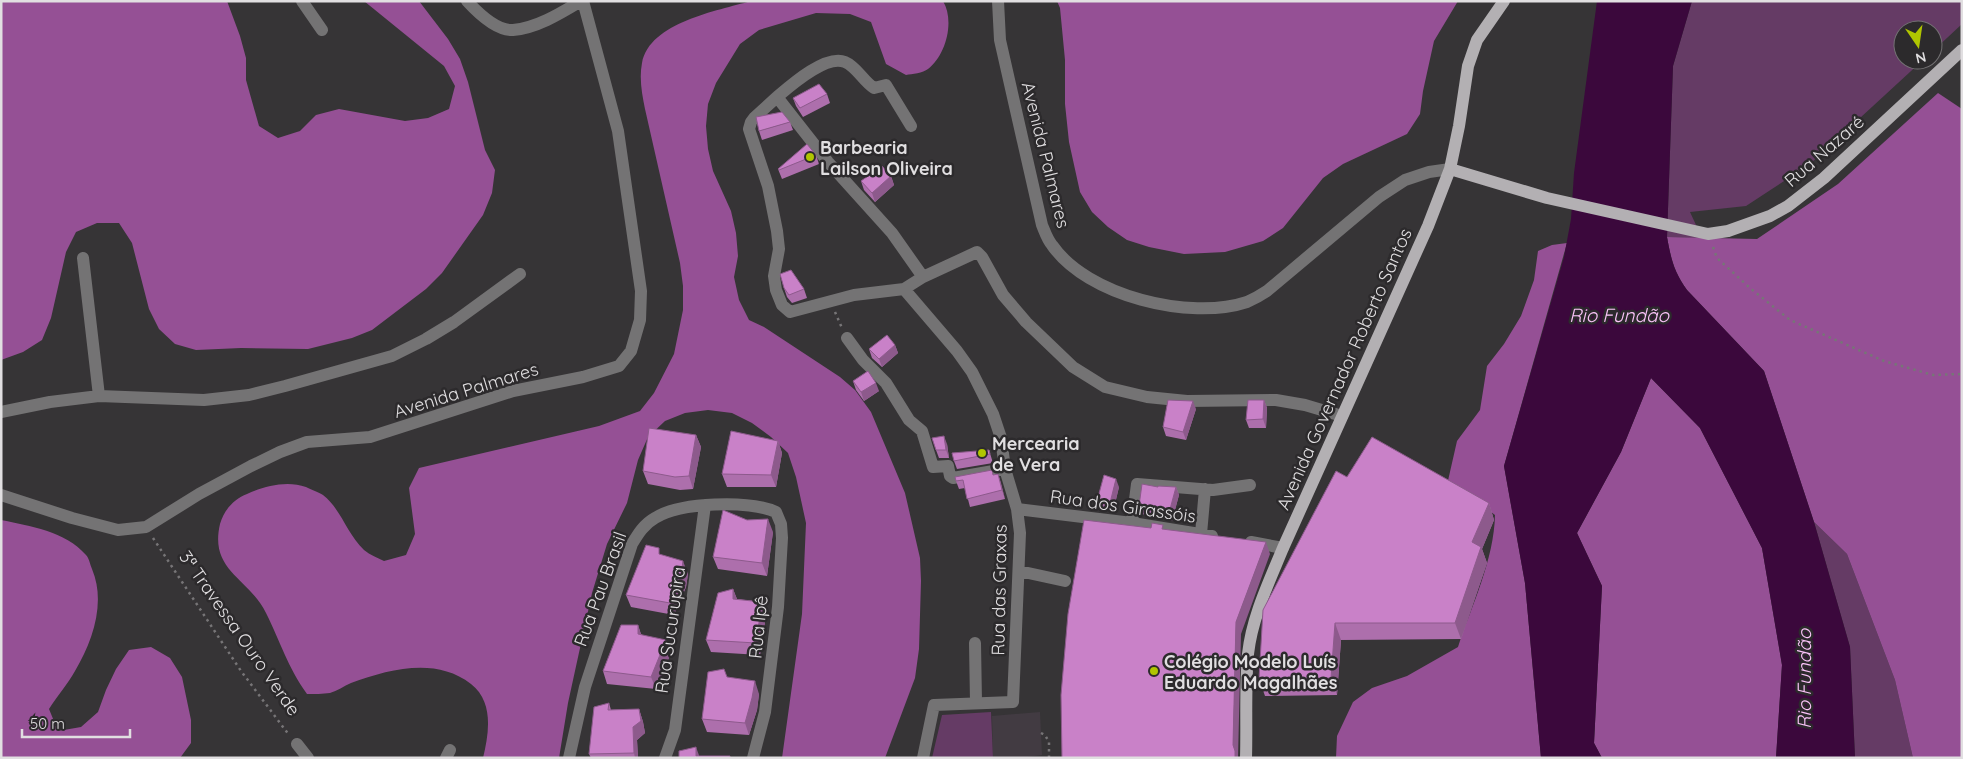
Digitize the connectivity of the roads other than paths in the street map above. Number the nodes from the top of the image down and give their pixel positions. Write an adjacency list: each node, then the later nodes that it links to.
1 (302, 1): 6 (street)
2 (467, 1): 3 (street)
3 (582, 1): 22 (street, Avenida Palmares)
4 (998, 1): 10 (street, Avenida Palmares)
5 (1504, 1): 10 (main road, Avenida Governador Roberto Santos)
6 (322, 30)
7 (1962, 50): 10 (main road, Rua Nazaré)
8 (777, 97): 9 (street); 13 (street); 14 (street)
9 (911, 126)
10 (1450, 169): 18 (main road, Avenida Governador Roberto Santos)
11 (82, 258): 16 (street)
12 (520, 274): 16 (street)
13 (923, 277): 14 (street); 18 (street)
14 (904, 289): 19 (street, Rua das Graxas)
15 (847, 338): 19 (street)
16 (98, 396): 17 (street)
17 (1, 412)
18 (1342, 416): 28 (main road, Avenida Governador Roberto Santos)
19 (1005, 468): 25 (street, Rua das Graxas)
20 (1250, 485): 21 (street)
21 (1205, 489): 26 (street); 27 (street)
22 (1, 495)
23 (705, 505): 24 (street, Rua Pau Brasil); 35 (street, Rua Pau Brasil); 36 (street, Rua Sucurupira)
24 (765, 507): 37 (street, Rua Ipê)
25 (1017, 509): 26 (street, Rua dos Girassóis); 29 (street, Rua das Graxas)
26 (1132, 523): 27 (street, Rua dos Girassóis)
27 (1200, 534): 28 (street, Rua dos Girassóis)
28 (1283, 548): 39 (main road, Avenida Governador Roberto Santos)
29 (1018, 571): 30 (street); 32 (street, Rua das Graxas)
30 (1065, 581)
31 (975, 643): 32 (street)
32 (976, 702): 38 (street, Rua das Graxas)
33 (297, 744): 34 (street)
34 (308, 758)
35 (569, 758)
36 (665, 758)
37 (753, 758)
38 (923, 758)
39 (1246, 758)

